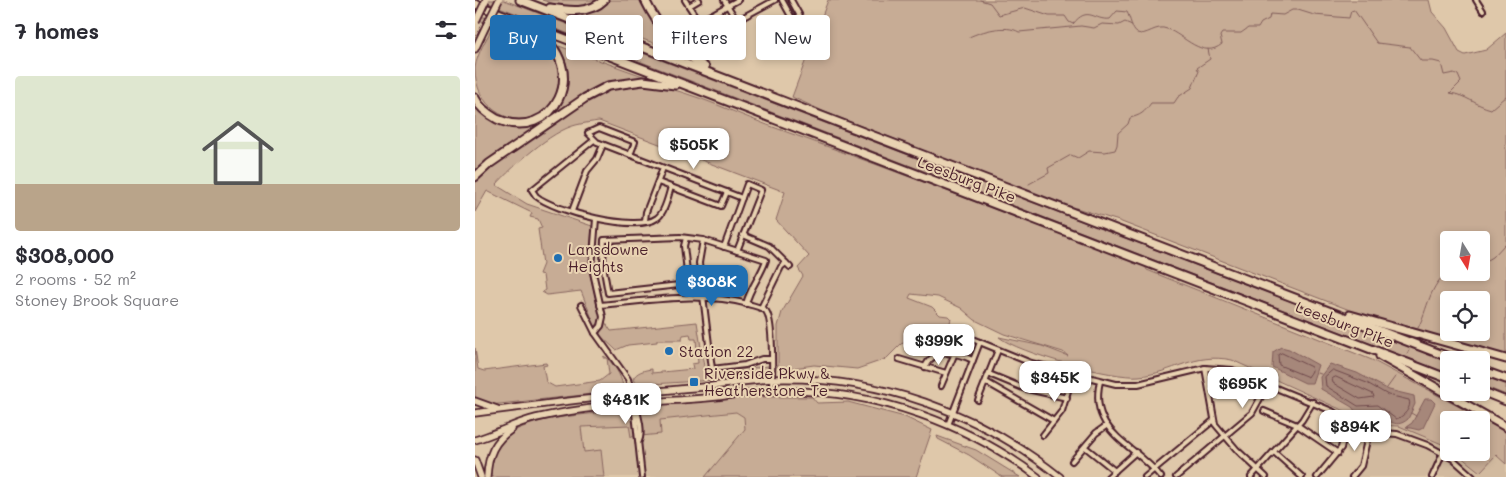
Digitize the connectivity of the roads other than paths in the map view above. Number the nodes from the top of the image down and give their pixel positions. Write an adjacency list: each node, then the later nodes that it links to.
1 (486, 0): 26 (main road, bridge)
2 (499, 0): 28 (main road, bridge)
3 (519, 0): 15 (highway, Leesburg Pike)
4 (604, 0): 15 (highway)
5 (645, 0): 30 (highway)
6 (685, 0): 16 (street)
7 (699, 0): 16 (street)
8 (725, 0): 17 (street)
9 (738, 0): 17 (street)
10 (775, 0): 25 (street)
11 (782, 0): 23 (street)
12 (791, 0): 24 (street)
13 (1476, 0): 18 (street)
14 (475, 4): 19 (highway, Leesburg Pike)
15 (529, 4): 30 (highway, Leesburg Pike)
16 (689, 6): 20 (street)
17 (728, 6): 21 (street); 22 (street)
18 (1483, 11)
19 (503, 15)
20 (694, 15)
21 (711, 15)
22 (733, 15)
23 (790, 15)
24 (799, 15)
25 (746, 16)
26 (475, 22)
27 (556, 35): 31 (highway, Leesburg Pike)
28 (475, 50)
29 (556, 52): 32 (highway)
30 (732, 81): 55 (highway, Leesburg Pike)
31 (698, 90): 37 (highway); 63 (highway, Leesburg Pike)
32 (475, 98)
33 (594, 140): 34 (street); 35 (street); 42 (street)
34 (603, 145): 35 (street); 42 (street)
35 (630, 155): 36 (street)
36 (663, 168): 38 (street); 40 (street)
37 (475, 177)
38 (658, 182): 39 (street); 44 (street)
39 (671, 187): 40 (street); 44 (street)
40 (727, 192): 41 (street)
41 (742, 198): 45 (street); 48 (street)
42 (572, 211): 43 (street)
43 (596, 219): 44 (street); 58 (street)
44 (645, 221)
45 (743, 235): 49 (street); 50 (street)
46 (687, 238): 47 (street); 52 (street); 52 (street)
47 (703, 240): 48 (street); 54 (street)
48 (724, 247): 49 (street)
49 (737, 251): 56 (street)
50 (786, 263): 51 (street); 59 (street)
51 (789, 267)
52 (689, 284): 53 (street)
53 (690, 297): 54 (street); 58 (street)
54 (705, 297): 56 (street); 67 (street)
55 (1305, 302): 66 (highway, Leesburg Pike); 69 (highway)
56 (746, 304): 59 (street)
57 (581, 305): 61 (street)
58 (600, 305): 61 (street)
59 (761, 308): 67 (street)
60 (955, 332): 62 (street)
61 (595, 333): 85 (street)
62 (980, 342): 64 (street); 70 (street)
63 (1357, 344): 77 (highway, Leesburg Pike); 104 (highway)
64 (998, 350): 75 (street); 76 (street)
65 (955, 353): 70 (street); 71 (street); 74 (street)
66 (1440, 354)
67 (771, 359): 78 (street)
68 (899, 359): 71 (street)
69 (1506, 359)
70 (973, 360): 95 (street)
71 (925, 366): 74 (street)
72 (1205, 368): 80 (street); 82 (street); 97 (street)
73 (1490, 373): 79 (highway)
74 (946, 374): 83 (street)
75 (989, 374): 81 (street); 87 (street)
76 (1073, 374): 80 (street); 87 (street)
77 (1440, 376)
78 (772, 379): 84 (street); 85 (main road); 95 (main road)
79 (1506, 379)
80 (1100, 381): 103 (street)
81 (986, 382): 88 (street); 99 (street)
82 (1268, 384): 91 (street); 107 (street)
83 (941, 386)
84 (772, 391): 92 (main road); 101 (main road)
85 (631, 393): 92 (street); 93 (main road)
86 (1490, 395): 90 (highway)
87 (1067, 398): 99 (street)
88 (978, 400)
89 (475, 401): 93 (main road)
90 (1506, 401)
91 (1313, 402): 100 (street); 102 (street)
92 (634, 404): 98 (main road); 123 (street)
93 (502, 410): 96 (main road)
94 (1264, 411): 102 (street)
95 (951, 412): 101 (street); 125 (main road)
96 (475, 413)
97 (1214, 420): 107 (street); 118 (street)
98 (524, 421): 108 (main road); 122 (main road)
99 (1054, 421): 106 (street)
100 (1347, 423): 105 (street); 112 (street)
101 (947, 425): 124 (main road)
102 (1297, 425): 111 (street); 112 (street)
103 (1106, 426): 109 (street); 110 (street)
104 (1506, 426)
105 (1369, 432): 113 (street); 134 (street)
106 (1043, 435)
107 (1223, 436): 119 (street); 129 (street)
108 (475, 440)
109 (1085, 447): 116 (street); 120 (street)
110 (1136, 452): 118 (street); 120 (street)
111 (1274, 452): 119 (street); 132 (street)
112 (1338, 453): 133 (street)
113 (1440, 453)
114 (475, 460): 121 (main road)
115 (1440, 460): 135 (street)
116 (1073, 461)
117 (1455, 461): 136 (street)
118 (1155, 469): 127 (street); 128 (street)
119 (1258, 470): 130 (street); 131 (street)
120 (1115, 471): 126 (street)
121 (481, 477)
122 (487, 477)
123 (642, 477)
124 (1038, 477)
125 (1059, 477)
126 (1108, 477)
127 (1145, 477)
128 (1161, 477)
129 (1177, 477)
130 (1251, 477)
131 (1265, 477)
132 (1302, 477)
133 (1317, 477)
134 (1352, 477)
135 (1432, 477)
136 (1473, 477)

